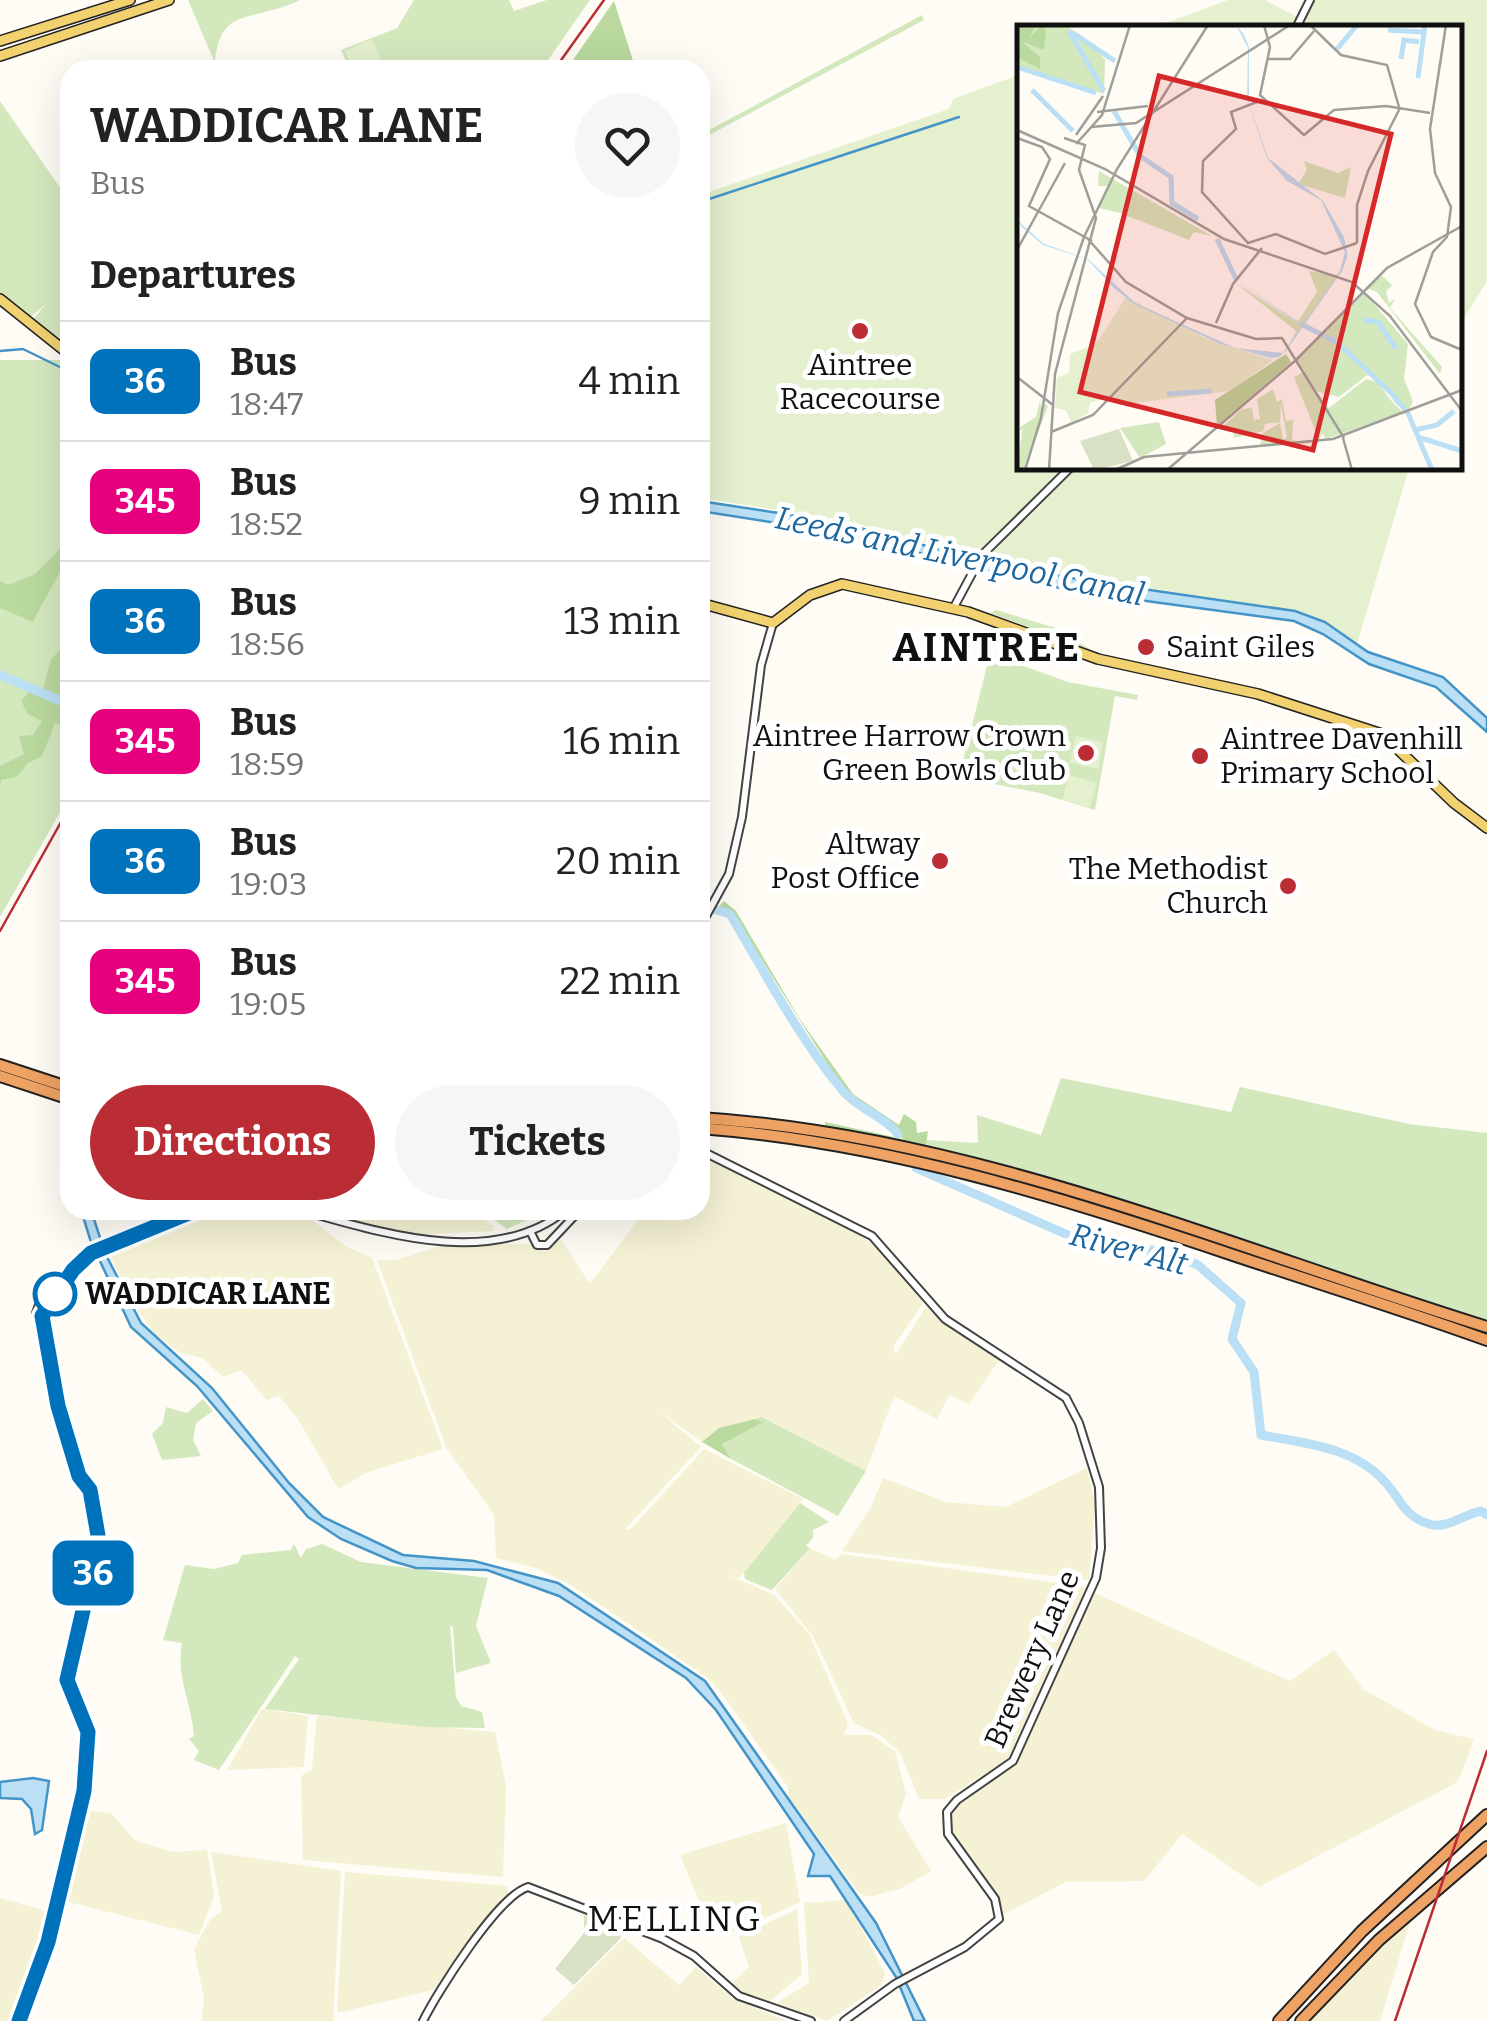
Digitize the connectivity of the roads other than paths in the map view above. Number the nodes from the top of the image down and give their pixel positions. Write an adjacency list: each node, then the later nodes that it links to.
1 (130, 0): 5 (main road)
2 (169, 0): 6 (main road)
3 (1310, 0): 4 (street)
4 (1298, 25)
5 (0, 41)
6 (0, 56)
7 (0, 299): 8 (main road)
8 (60, 348)
9 (1068, 470): 11 (street)
10 (710, 606): 12 (main road)
11 (953, 609): 12 (main road); 13 (main road)
12 (773, 623): 14 (street)
13 (1487, 828)
14 (710, 912)
15 (0, 1065): 17 (highway)
16 (0, 1076): 18 (highway)
17 (60, 1085)
18 (60, 1096)
19 (710, 1119): 27 (highway)
20 (710, 1129): 28 (highway)
21 (710, 1155): 34 (street, Brewery Lane)
22 (171, 1220): 31 (street)
23 (335, 1220): 26 (street)
24 (549, 1220): 26 (street)
25 (570, 1220): 26 (street)
26 (530, 1231)
27 (1487, 1327)
28 (1487, 1340)
29 (1487, 1815): 35 (highway)
30 (1487, 1847): 36 (highway)
31 (19, 2021)
32 (423, 2021): 33 (street)
33 (811, 2021)
34 (844, 2021)
35 (1279, 2021)
36 (1300, 2021)

